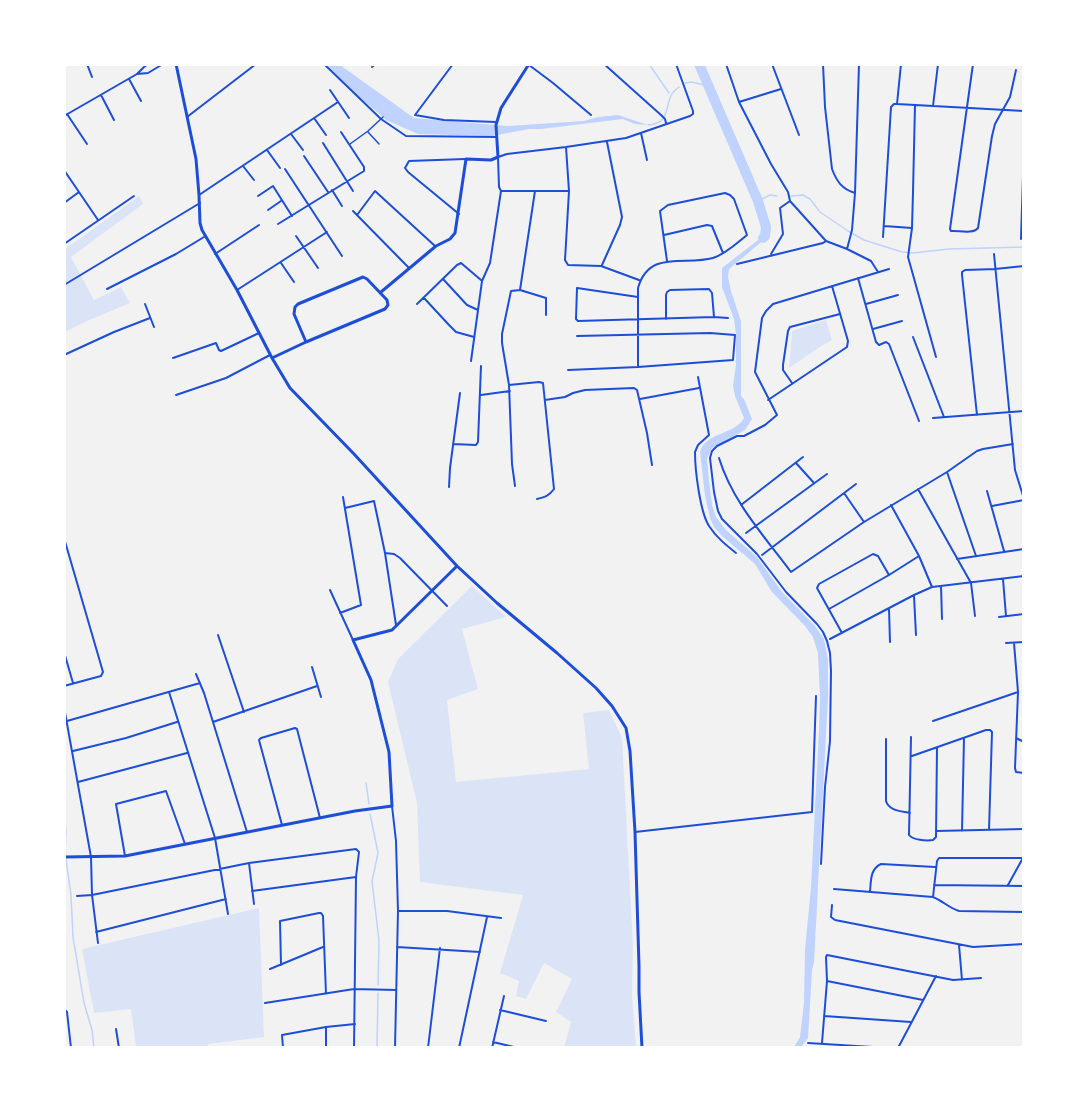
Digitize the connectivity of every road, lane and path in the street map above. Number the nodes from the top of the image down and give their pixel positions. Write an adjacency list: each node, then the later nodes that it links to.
1 (87, 64): 20 (street)
2 (148, 64): 19 (street)
3 (163, 64): 19 (street)
4 (176, 64): 36 (street)
5 (256, 64): 36 (street)
6 (324, 64): 39 (street)
7 (453, 64): 42 (street)
8 (604, 64): 41 (street)
9 (676, 64): 41 (street)
10 (726, 64): 27 (street)
11 (772, 64): 22 (street)
12 (823, 64): 75 (street)
13 (859, 64): 75 (street)
14 (901, 64): 28 (street)
15 (938, 64): 30 (street)
16 (973, 64): 31 (street)
17 (529, 65): 35 (street); 42 (street)
18 (1016, 70): 32 (street)
19 (137, 74): 21 (street)
20 (92, 77)
21 (129, 79): 24 (street); 25 (street)
22 (781, 88): 27 (street); 48 (street)
23 (330, 90): 26 (street)
24 (101, 95): 34 (street); 40 (street)
25 (141, 101)
26 (338, 102): 37 (street); 38 (street)
27 (739, 102): 81 (street)
28 (896, 104): 29 (street); 94 (street)
29 (915, 105): 30 (street); 95 (street)
30 (933, 106): 31 (street)
31 (966, 107): 32 (street); 32 (street)
32 (1003, 109): 33 (street)
33 (1023, 111)
34 (66, 115): 52 (street)
35 (591, 115)
36 (186, 117): 76 (street)
37 (314, 118): 46 (street); 47 (street)
38 (349, 118)
39 (382, 118): 43 (street); 49 (street)
40 (114, 120)
41 (666, 123): 45 (street)
42 (496, 124): 49 (street)
43 (368, 131): 53 (street); 54 (street)
44 (341, 132): 53 (street)
45 (641, 133): 50 (street); 62 (street)
46 (291, 134): 57 (street); 58 (street)
47 (326, 135)
48 (799, 135)
49 (497, 137): 60 (street)
50 (608, 142): 56 (street); 115 (street)
51 (323, 143): 68 (street)
52 (87, 144)
53 (349, 144): 68 (street)
54 (379, 144)
55 (1023, 144): 79 (street)
56 (566, 147): 60 (street); 73 (street)
57 (267, 150): 63 (street); 64 (street)
58 (303, 150)
59 (304, 156): 70 (street)
60 (498, 157): 61 (street); 71 (street)
61 (466, 159): 88 (street); 88 (street)
62 (647, 160)
63 (243, 166): 67 (street); 76 (street)
64 (280, 168)
65 (285, 169): 84 (street)
66 (64, 170): 74 (street)
67 (254, 180)
68 (347, 181): 69 (street); 70 (street)
69 (353, 190)
70 (330, 191): 84 (street); 85 (street)
71 (501, 191): 72 (street); 125 (street)
72 (536, 191): 73 (street); 131 (street)
73 (569, 191): 115 (street)
74 (79, 192): 82 (street); 91 (street)
75 (855, 194): 106 (street)
76 (199, 195): 83 (street)
77 (134, 196): 91 (street)
78 (258, 196): 80 (street)
79 (1022, 197): 101 (street)
80 (282, 200): 86 (street); 90 (street)
81 (790, 201): 102 (street); 110 (street)
82 (64, 203)
83 (200, 203): 99 (street); 127 (street)
84 (310, 204): 90 (street); 96 (street)
85 (342, 206)
86 (268, 210)
87 (353, 212): 89 (street)
88 (459, 214): 104 (street)
89 (357, 215): 104 (street); 118 (street)
90 (292, 216): 92 (street)
91 (98, 220): 103 (street)
92 (278, 224)
93 (259, 225): 107 (street)
94 (884, 226): 95 (street); 100 (street)
95 (912, 228): 158 (street)
96 (327, 232): 105 (street); 111 (street)
97 (664, 235): 108 (street); 108 (street); 112 (street)
98 (296, 236): 105 (street)
99 (204, 237): 107 (street); 129 (street)
100 (883, 237)
101 (1021, 239)
102 (826, 241): 106 (street); 110 (street)
103 (64, 244)
104 (436, 246): 118 (street)
105 (304, 248): 113 (street); 117 (street)
106 (847, 249): 121 (street)
107 (215, 254): 130 (street)
108 (723, 254): 112 (street)
109 (994, 254): 120 (street)
110 (771, 255): 114 (street)
111 (342, 256)
112 (667, 261): 124 (street)
113 (281, 262): 126 (street); 130 (street)
114 (737, 264)
115 (601, 266): 124 (street)
116 (1023, 266): 120 (street)
117 (318, 268)
118 (409, 268): 132 (street)
119 (890, 268): 121 (street)
120 (995, 269): 176 (street); 177 (street)
121 (878, 272): 122 (street)
122 (858, 278): 128 (street); 138 (street)
123 (443, 279): 125 (street); 135 (street); 139 (street)
124 (640, 280): 134 (street)
125 (482, 281): 139 (street)
126 (294, 282)
127 (64, 285)
128 (832, 286): 140 (street); 174 (street)
129 (107, 289)
130 (237, 290): 150 (street)
131 (520, 290): 141 (street); 166 (street)
132 (381, 292): 155 (street); 155 (street)
133 (898, 295): 138 (street)
134 (638, 297): 146 (street); 146 (street)
135 (424, 298): 137 (street); 154 (street)
136 (145, 304): 143 (street)
137 (417, 304)
138 (866, 304): 149 (street)
139 (478, 310): 154 (street)
140 (840, 314): 165 (street); 165 (street)
141 (546, 315)
142 (714, 317): 144 (street); 145 (street); 145 (street)
143 (150, 318): 148 (street); 156 (street)
144 (728, 318)
145 (666, 319): 146 (street)
146 (638, 320): 151 (street)
147 (902, 321): 149 (street)
148 (154, 327)
149 (873, 329): 180 (street)
150 (259, 333): 157 (street); 159 (street)
151 (639, 334): 152 (street); 162 (street); 162 (street)
152 (577, 336)
153 (913, 337): 178 (street)
154 (475, 338): 160 (street)
155 (306, 342): 157 (street)
156 (64, 355)
157 (271, 357): 170 (street); 216 (street)
158 (936, 357)
159 (173, 358)
160 (471, 361)
161 (481, 366): 171 (street)
162 (638, 367): 163 (street)
163 (568, 370)
164 (698, 377): 167 (street)
165 (792, 383): 174 (street)
166 (509, 385): 168 (street); 172 (street)
167 (700, 388): 173 (street); 211 (street)
168 (510, 391): 171 (street); 191 (street)
169 (460, 393): 181 (street)
170 (176, 395)
171 (481, 395): 181 (street)
172 (545, 399): 173 (street); 197 (street)
173 (640, 399): 186 (street)
174 (768, 400): 292 (street)
175 (1023, 411): 176 (street)
176 (1010, 412): 177 (street); 182 (street)
177 (977, 415): 178 (street)
178 (944, 417): 179 (street)
179 (933, 418)
180 (919, 421)
181 (453, 444): 192 (street)
182 (1013, 444): 187 (street); 198 (street)
183 (803, 457): 185 (street)
184 (718, 458): 199 (street)
185 (796, 463): 189 (street); 199 (street)
186 (652, 465)
187 (947, 472): 193 (street); 214 (street)
188 (827, 474): 189 (street)
189 (814, 483): 204 (street)
190 (856, 484): 195 (street)
191 (515, 486)
192 (449, 487)
193 (918, 489): 200 (street); 215 (street)
194 (987, 491): 201 (street)
195 (844, 493): 203 (street); 207 (street)
196 (343, 497): 202 (street)
197 (537, 499)
198 (1023, 499): 201 (street)
199 (741, 505): 204 (street)
200 (891, 505): 203 (street); 213 (street)
201 (992, 506): 209 (street)
202 (345, 508): 210 (street); 229 (street)
203 (864, 522): 207 (street)
204 (757, 526): 205 (street); 207 (street)
205 (746, 533)
206 (64, 538): 251 (street)
207 (773, 547): 212 (street)
208 (1023, 549): 209 (street)
209 (1005, 552): 214 (street)
210 (385, 553): 224 (street); 235 (street)
211 (736, 553)
212 (762, 555)
213 (918, 556): 217 (street); 222 (street)
214 (976, 556): 215 (street)
215 (957, 559): 220 (street)
216 (457, 566): 224 (street); 284 (street)
217 (889, 575): 228 (street); 228 (street)
218 (1023, 576): 219 (street)
219 (1003, 579): 220 (street); 232 (street)
220 (971, 583): 221 (street); 231 (street)
221 (941, 586): 222 (street); 234 (street)
222 (932, 587): 225 (street)
223 (330, 590): 229 (street)
224 (432, 591): 226 (street); 235 (street)
225 (914, 595): 227 (street); 238 (street)
226 (447, 606)
227 (889, 608): 236 (street); 241 (street)
228 (829, 609): 236 (street)
229 (340, 613): 240 (street)
230 (1023, 614): 232 (street)
231 (975, 616)
232 (1006, 616): 233 (street)
233 (999, 617)
234 (942, 620)
235 (397, 626): 240 (street)
236 (842, 633): 239 (street)
237 (218, 635): 259 (street)
238 (916, 635)
239 (830, 639)
240 (353, 640): 275 (street)
241 (890, 642)
242 (1023, 642): 244 (street)
243 (1006, 643): 244 (street)
244 (1014, 643): 248 (street)
245 (64, 652): 251 (street)
246 (312, 666): 253 (street)
247 (1023, 669): 248 (street)
248 (1017, 670): 255 (street)
249 (196, 674): 250 (street)
250 (200, 682): 254 (street); 263 (street)
251 (73, 683): 252 (street)
252 (64, 686)
253 (317, 686): 257 (street); 259 (street)
254 (169, 692): 260 (street); 262 (street)
255 (1018, 692): 261 (street); 266 (street)
256 (816, 696): 284 (street)
257 (321, 697)
258 (64, 707): 260 (street)
259 (244, 712): 263 (street)
260 (67, 721): 270 (street)
261 (933, 721)
262 (178, 722): 270 (street); 271 (street)
263 (213, 722): 283 (street)
264 (912, 737): 272 (street)
265 (964, 738): 269 (street); 280 (street); 282 (street)
266 (1016, 738): 268 (street); 273 (street)
267 (886, 739): 276 (street)
268 (1023, 742)
269 (937, 748): 272 (street); 281 (street)
270 (73, 751): 274 (street)
271 (188, 753): 274 (street); 285 (street)
272 (911, 756): 276 (street)
273 (1023, 772)
274 (78, 782): 288 (street)
275 (392, 806): 277 (street); 308 (street)
276 (910, 813): 281 (street)
277 (320, 818): 278 (street); 278 (street)
278 (282, 825): 283 (street)
279 (1023, 829): 280 (street)
280 (988, 830): 282 (street)
281 (936, 831): 282 (street)
282 (962, 831)
283 (247, 832): 285 (street)
284 (635, 832): 354 (street)
285 (215, 838): 286 (street); 294 (street)
286 (185, 844): 287 (street); 287 (street)
287 (125, 856): 288 (street)
288 (91, 857): 290 (street); 302 (street)
289 (1023, 857): 293 (street); 297 (street)
290 (64, 858)
291 (249, 863): 294 (street); 295 (street); 300 (street)
292 (820, 864)
293 (936, 867): 296 (street); 301 (street)
294 (220, 869): 302 (street); 305 (street)
295 (356, 877): 300 (street); 327 (street)
296 (934, 885): 297 (street); 304 (street)
297 (1007, 886): 298 (street)
298 (1023, 886)
299 (834, 889): 301 (street)
300 (252, 891): 306 (street)
301 (870, 892): 304 (street)
302 (92, 895): 303 (street); 313 (street)
303 (77, 896)
304 (933, 897): 309 (street)
305 (226, 899): 310 (street); 313 (street)
306 (254, 904)
307 (832, 905): 316 (street)
308 (398, 911): 311 (street); 318 (street)
309 (1023, 912)
310 (228, 914)
311 (487, 917): 312 (street); 320 (street)
312 (501, 918)
313 (96, 932): 314 (street)
314 (98, 943)
315 (1023, 944): 316 (street)
316 (959, 945): 325 (street)
317 (323, 947): 321 (street); 321 (street); 329 (street)
318 (397, 947): 319 (street); 328 (street)
319 (440, 948): 320 (street); 350 (street)
320 (480, 952): 351 (street)
321 (281, 965): 322 (street)
322 (270, 969)
323 (936, 976): 325 (street); 326 (street); 331 (street)
324 (981, 978): 325 (street)
325 (962, 980)
326 (827, 981): 331 (street); 335 (street)
327 (354, 989): 328 (street); 329 (street); 338 (street)
328 (396, 990): 349 (street)
329 (326, 994): 332 (street)
330 (504, 996): 334 (street)
331 (923, 1000): 337 (street)
332 (265, 1003)
333 (64, 1009): 344 (street)
334 (500, 1010): 336 (street); 341 (street)
335 (824, 1016): 337 (street); 343 (street)
336 (546, 1021)
337 (911, 1022): 356 (street)
338 (354, 1024): 339 (street); 348 (street)
339 (326, 1028): 346 (street); 347 (street)
340 (116, 1029): 345 (street)
341 (493, 1042): 352 (street); 353 (street)
342 (808, 1043): 343 (street)
343 (822, 1043): 355 (street)
344 (70, 1047)
345 (119, 1047)
346 (283, 1047)
347 (326, 1047)
348 (354, 1047)
349 (395, 1047)
350 (428, 1047)
351 (459, 1047)
352 (492, 1047)
353 (518, 1047)
354 (642, 1047)
355 (889, 1047)
356 (898, 1047)

